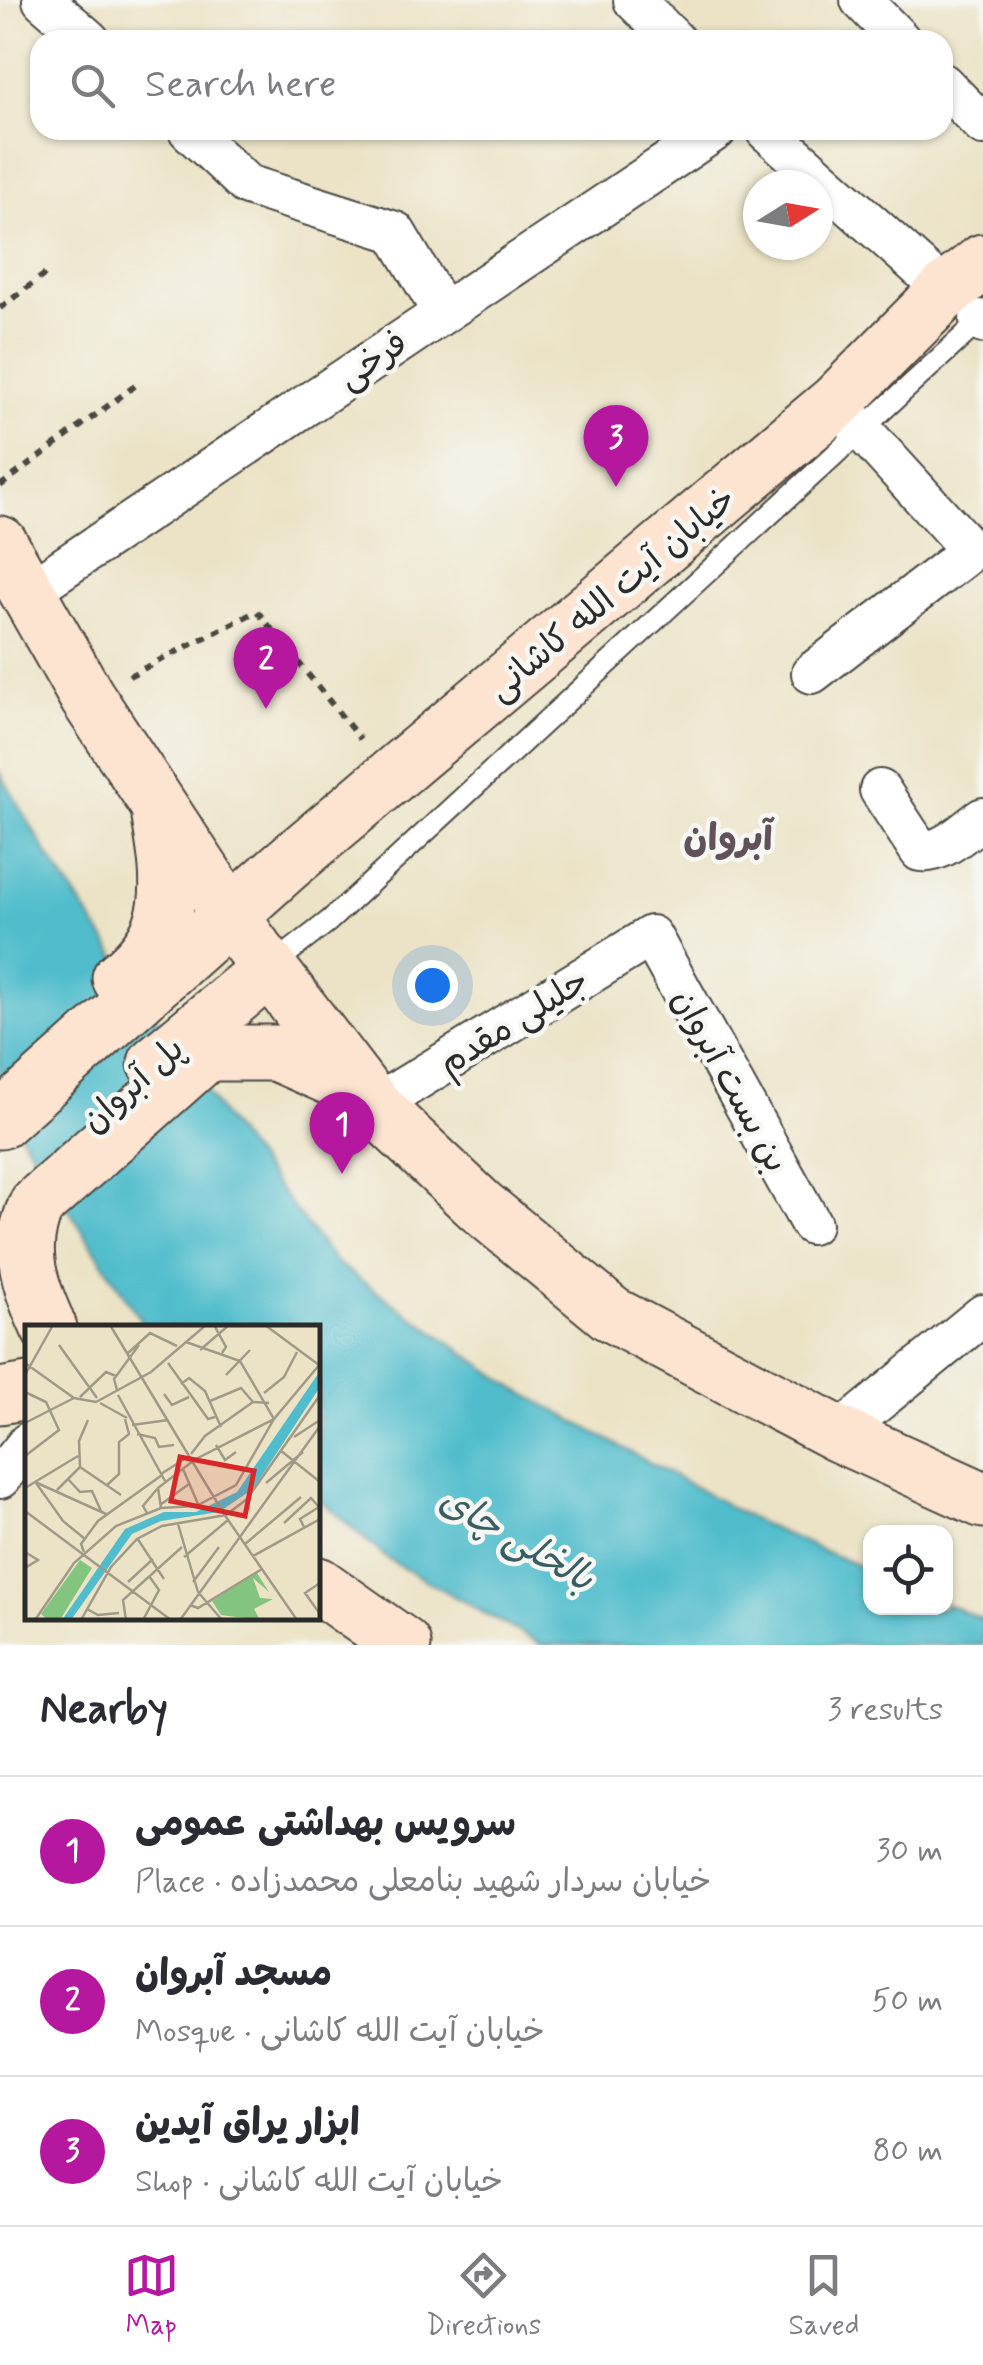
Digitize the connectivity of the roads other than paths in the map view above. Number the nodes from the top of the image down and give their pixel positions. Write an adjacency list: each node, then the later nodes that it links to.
1 (43, 0): 4 (street)
2 (634, 0): 5 (street)
3 (862, 0): 6 (street)
4 (78, 30)
5 (664, 30)
6 (890, 30)
7 (953, 94): 8 (street)
8 (983, 125)
9 (200, 140): 13 (street)
10 (701, 140): 13 (street, فرخی)
11 (778, 140): 12 (street)
12 (975, 303): 14 (main road, خیابان آیت الله کاشانی)
13 (442, 311): 16 (street, فرخی)
14 (850, 415): 17 (street); 21 (main road, خیابان آیت الله کاشانی); 23 (lane)
15 (0, 544): 16 (main road)
16 (29, 590): 19 (main road)
17 (812, 673)
18 (880, 790): 20 (street)
19 (158, 804): 21 (main road); 24 (main road)
20 (983, 818)
21 (230, 914): 23 (main road); 24 (main road, پل آبروان)
22 (651, 936): 27 (street, جلیلی مقدم); 30 (street, بن بست آبروان)
23 (269, 969): 25 (main road, پل آبروان); 27 (main road)
24 (147, 972): 26 (main road); 28 (main road, پل آبروان)
25 (208, 1040): 27 (main road); 29 (main road, پل آبروان)
26 (0, 1073)
27 (368, 1098): 37 (main road)
28 (0, 1120)
29 (30, 1189): 33 (main road, پل آبروان)
30 (811, 1224)
31 (983, 1315): 37 (street)
32 (0, 1320): 34 (main road)
33 (47, 1325)
34 (25, 1349)
35 (25, 1392): 36 (main road)
36 (0, 1396)
37 (838, 1434): 40 (main road)
38 (25, 1447): 39 (street)
39 (0, 1478)
40 (983, 1500)
41 (320, 1586): 42 (main road)
42 (403, 1645)

